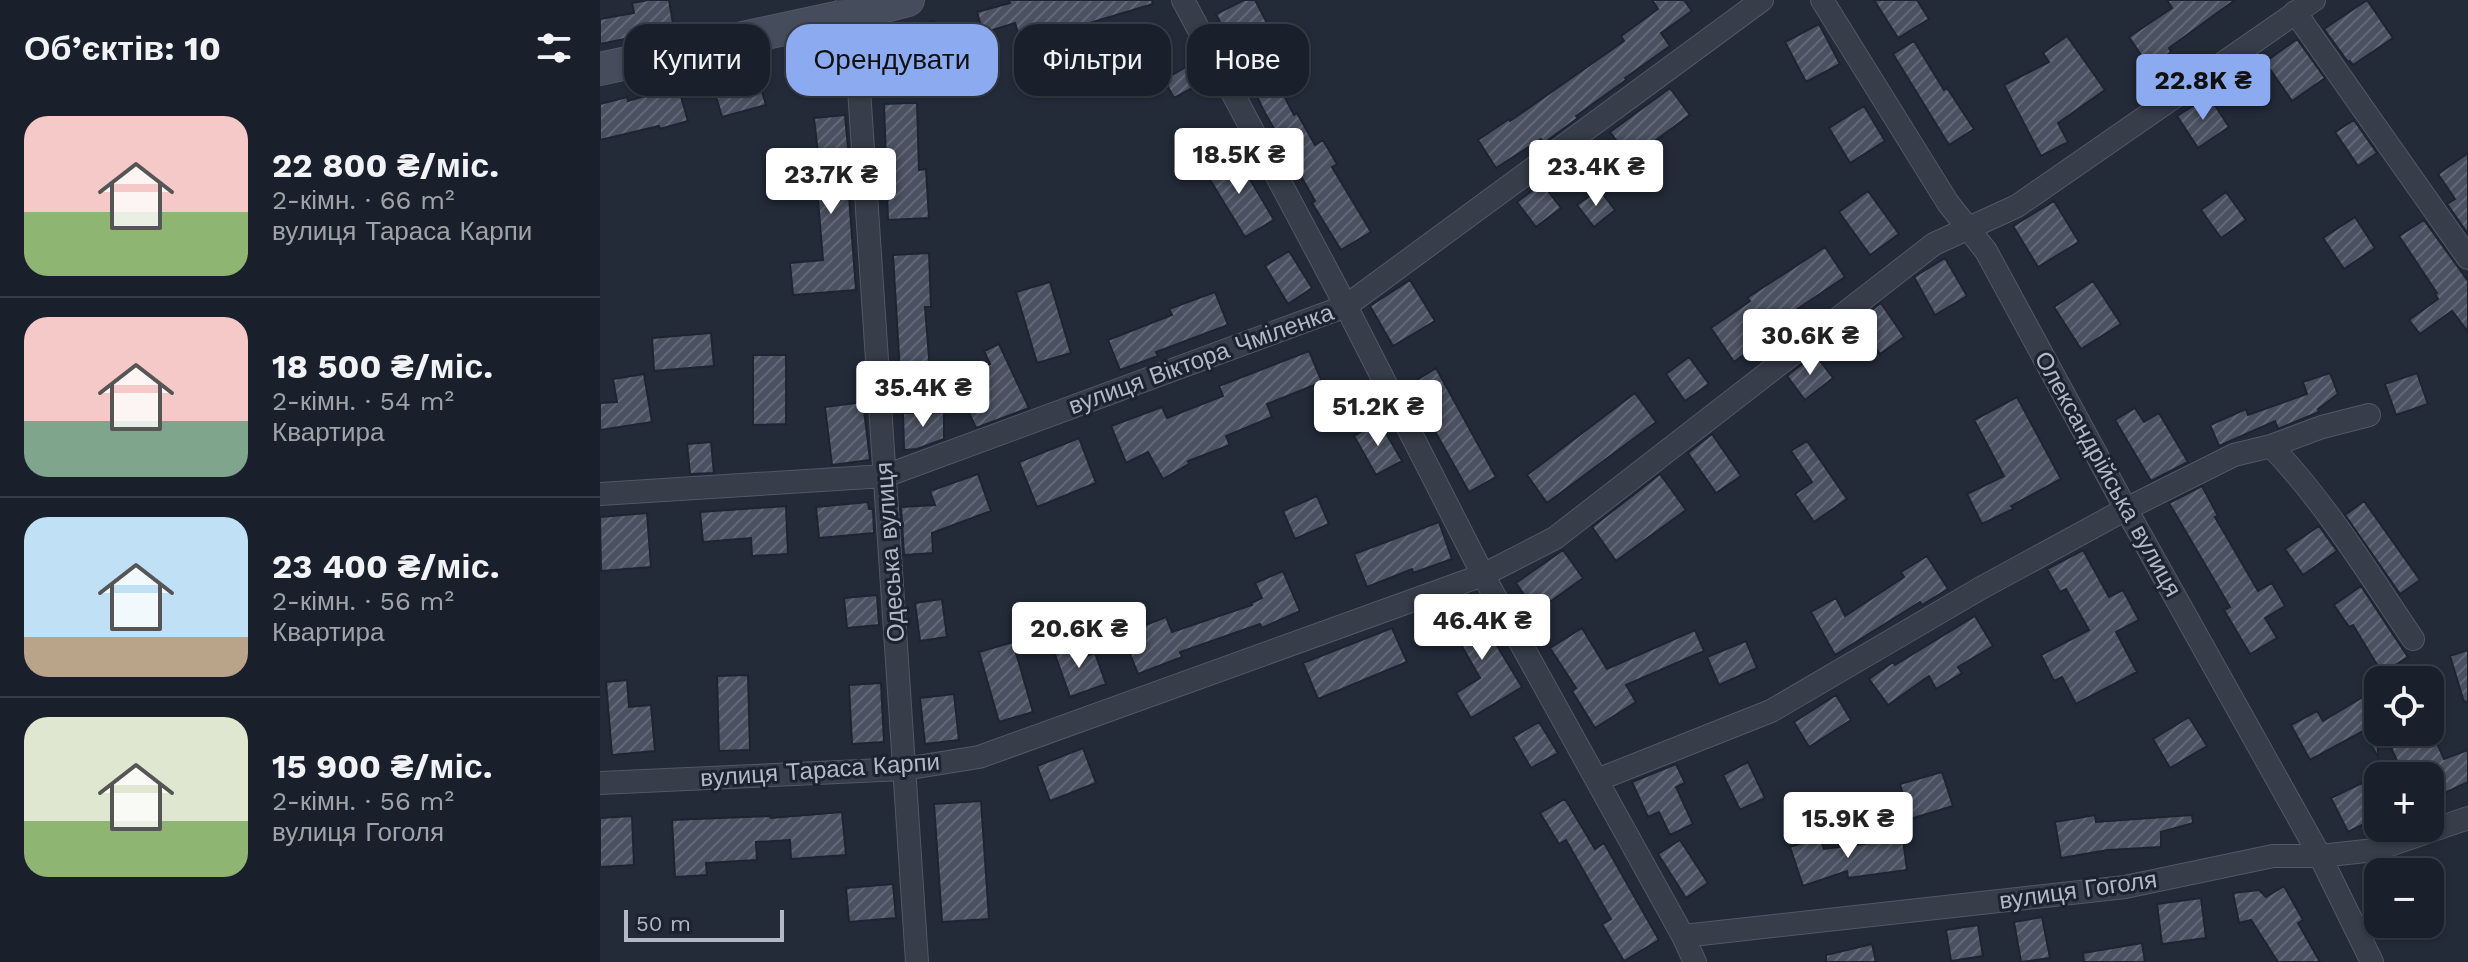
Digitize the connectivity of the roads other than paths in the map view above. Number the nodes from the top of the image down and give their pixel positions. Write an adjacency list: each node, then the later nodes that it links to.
1 (908, 0): 6 (street)
2 (1183, 0): 10 (street)
3 (1762, 0): 10 (street, вулиця Віктора Чміленка)
4 (1822, 0): 8 (street, Олександрійська вулиця)
5 (2305, 6): 8 (street, вулиця Тараса Карпи); 9 (street)
6 (850, 7): 7 (street); 13 (street, Одеська вулиця)
7 (600, 69)
8 (1968, 228): 15 (street, Олександрійська вулиця); 16 (street, вулиця Тараса Карпи)
9 (2468, 258)
10 (1346, 306): 13 (street, вулиця Віктора Чміленка); 16 (street)
11 (2369, 415): 12 (street)
12 (2271, 446): 15 (street); 17 (street)
13 (885, 476): 14 (street, вулиця Віктора Чміленка); 18 (street, Одеська вулиця)
14 (600, 494)
15 (2126, 509): 19 (street); 22 (street, Олександрійська вулиця)
16 (1483, 575): 18 (street, вулиця Тараса Карпи); 19 (street)
17 (2413, 639)
18 (904, 769): 20 (street, вулиця Тараса Карпи); 24 (street, Одеська вулиця)
19 (1597, 780): 23 (street)
20 (600, 783)
21 (2468, 818): 22 (street, вулиця Гоголя)
22 (2320, 856): 23 (street, вулиця Гоголя); 26 (street, Олександрійська вулиця)
23 (1683, 936): 25 (street)
24 (917, 962)
25 (1695, 962)
26 (2372, 962)

